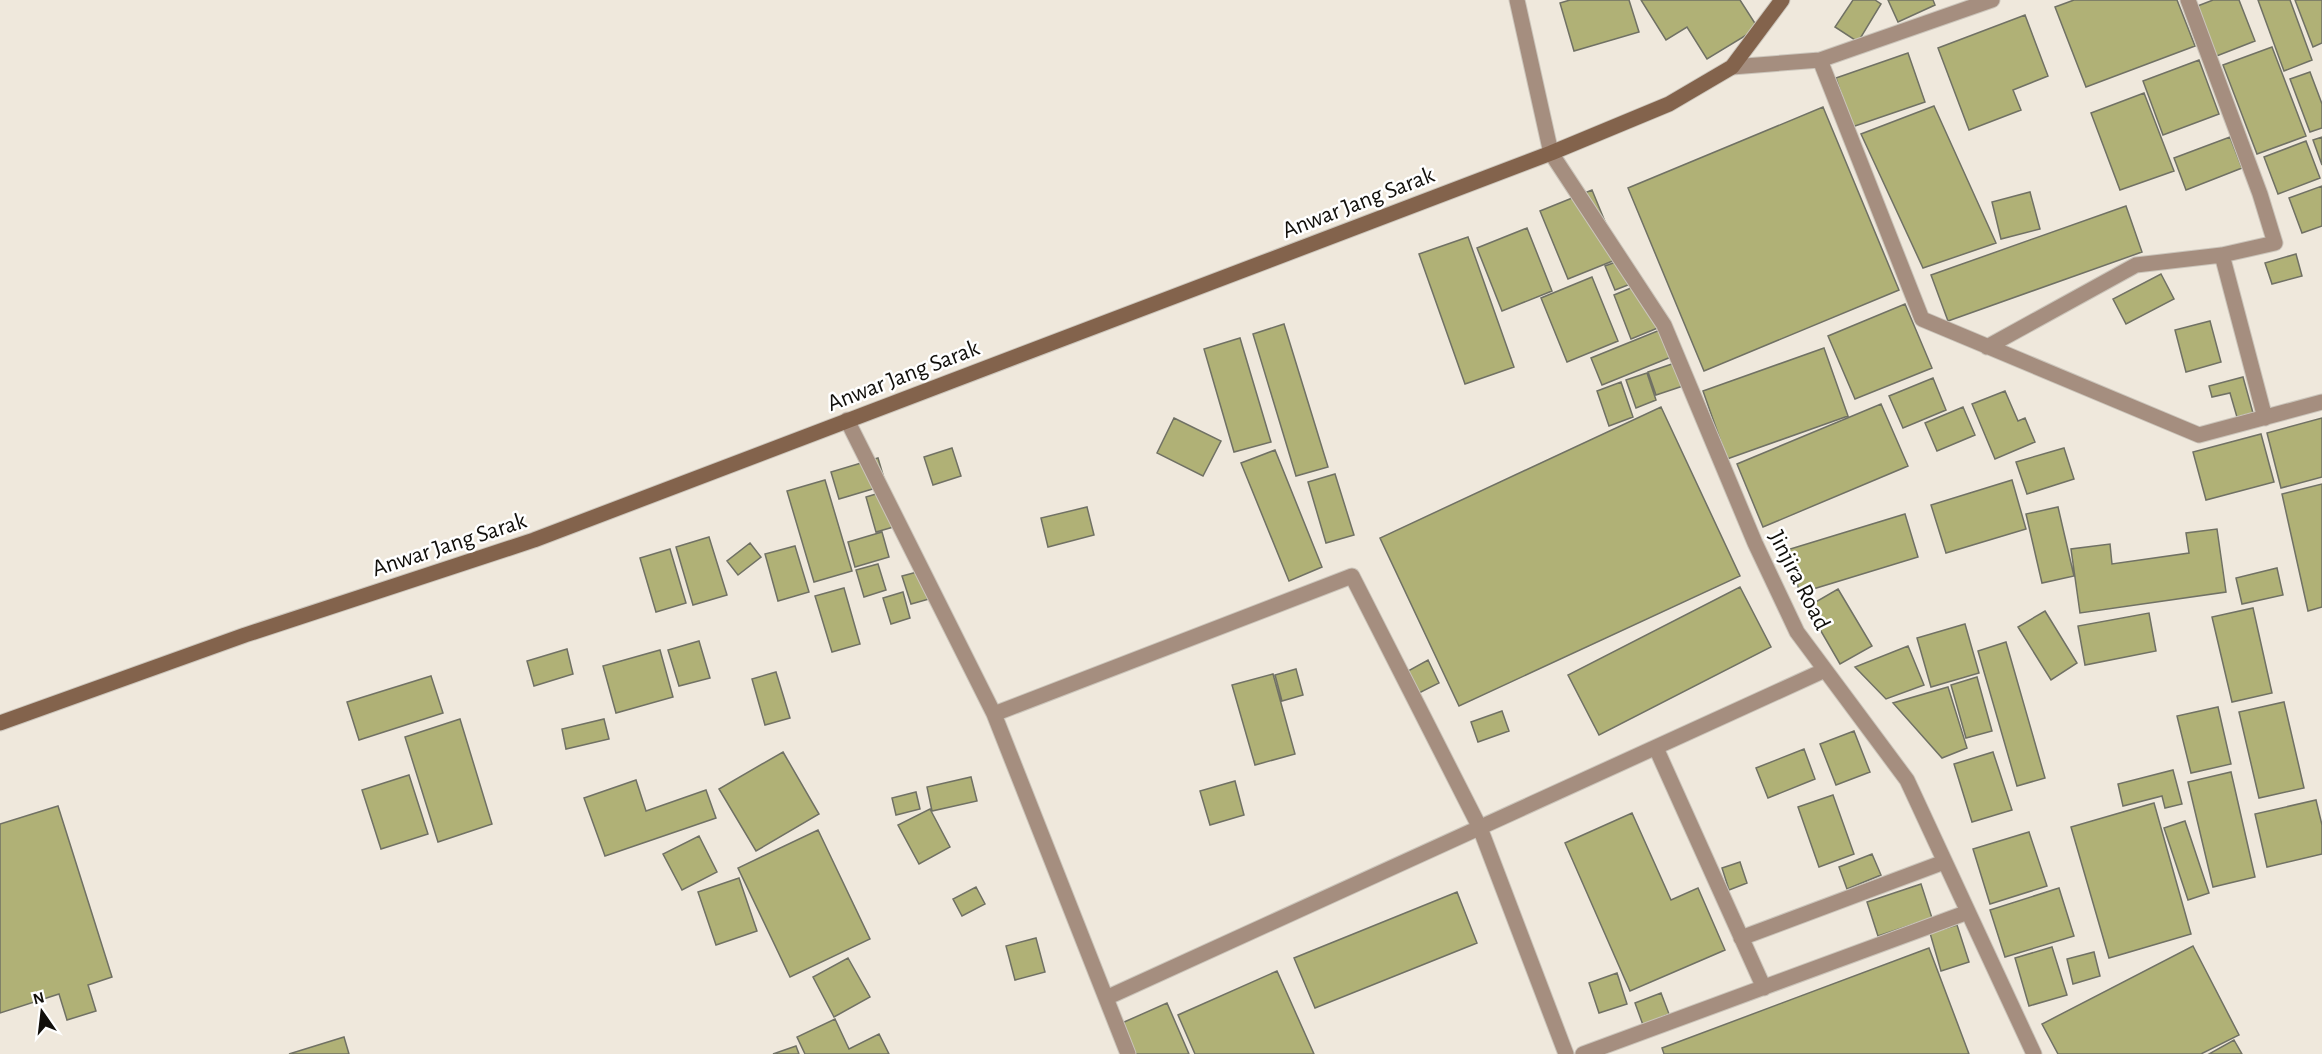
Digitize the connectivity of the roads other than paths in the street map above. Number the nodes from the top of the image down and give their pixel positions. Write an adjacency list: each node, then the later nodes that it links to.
1 (1517, 0): 7 (street)
2 (1782, 0): 6 (main road, Anwar Jang Sarak)
3 (1992, 0): 5 (street)
4 (2188, 0): 8 (street)
5 (1820, 60): 6 (street); 9 (street)
6 (1732, 67): 7 (main road, Anwar Jang Sarak)
7 (1551, 153): 12 (main road, Anwar Jang Sarak); 13 (street, Jinjira Road)
8 (2222, 255): 9 (street); 11 (street)
9 (1987, 347): 11 (street)
10 (2322, 402): 11 (street)
11 (2265, 418)
12 (848, 420): 14 (street); 15 (main road, Anwar Jang Sarak)
13 (1825, 670): 16 (street); 18 (street, Jinjira Road)
14 (994, 714): 17 (street); 22 (street)
15 (0, 723)
16 (1656, 748): 17 (street); 20 (street)
17 (1480, 828): 22 (street); 24 (street)
18 (1944, 862): 19 (street, Jinjira Road); 20 (street)
19 (1968, 912): 21 (street); 26 (street, Jinjira Road)
20 (1741, 938): 21 (street)
21 (1764, 987): 25 (street)
22 (1106, 998): 23 (street)
23 (1128, 1054)
24 (1566, 1054)
25 (1583, 1054)
26 (2034, 1054)

